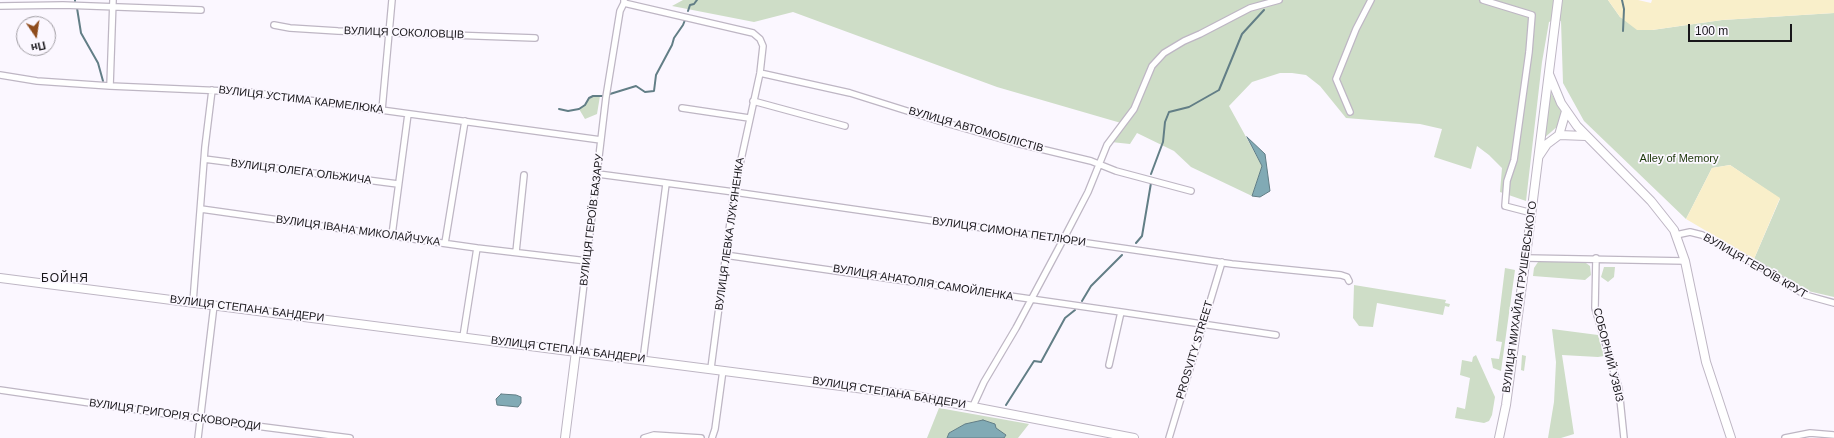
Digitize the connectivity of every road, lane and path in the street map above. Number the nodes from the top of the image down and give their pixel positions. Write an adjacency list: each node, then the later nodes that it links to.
1 (392, 0): 11 (street)
2 (1279, 0): 32 (street)
3 (1371, 0): 22 (street)
4 (1483, 0): 40 (street)
5 (1558, 0): 14 (street, ВУЛИЦЯ МИХАЙЛА ГРУШЕВСЬКОГО)
6 (624, 1): 13 (street, ВУЛИЦЯ ЛЕВКА ЛУК'ЯНЕНКА); 29 (street, ВУЛИЦЯ ГЕРОЇВ БАЗАРУ)
7 (112, 3): 8 (street); 9 (street); 16 (street)
8 (0, 6)
9 (201, 10)
10 (274, 25): 11 (street, ВУЛИЦЯ СОКОЛОВЦІВ)
11 (388, 33): 12 (street, ВУЛИЦЯ СОКОЛОВЦІВ); 20 (street)
12 (535, 38)
13 (760, 73): 18 (street, ВУЛИЦЯ ЛЕВКА ЛУК'ЯНЕНКА); 32 (street, ВУЛИЦЯ АВТОМОБІЛІСТІВ)
14 (1549, 74): 21 (street); 30 (street, ВУЛИЦЯ МИХАЙЛА ГРУШЕВСЬКОГО)
15 (0, 75): 16 (street, ВУЛИЦЯ УСТИМА КАРМЕЛЮКА)
16 (110, 86): 17 (street, ВУЛИЦЯ УСТИМА КАРМЕЛЮКА)
17 (212, 90): 20 (street, ВУЛИЦЯ УСТИМА КАРМЕЛЮКА); 31 (street)
18 (753, 101): 24 (street, ВУЛИЦЯ ЛЕВКА ЛУК'ЯНЕНКА); 26 (street)
19 (682, 108): 24 (street)
20 (382, 110): 23 (street, ВУЛИЦЯ УСТИМА КАРМЕЛЮКА)
21 (1566, 111): 27 (street); 28 (street)
22 (1350, 112)
23 (408, 114): 25 (street, ВУЛИЦЯ УСТИМА КАРМЕЛЮКА); 35 (street)
24 (749, 118): 38 (street, ВУЛИЦЯ ЛЕВКА ЛУК'ЯНЕНКА)
25 (465, 121): 29 (street, ВУЛИЦЯ УСТИМА КАРМЕЛЮКА); 44 (street)
26 (845, 126)
27 (1559, 135): 28 (street); 30 (street)
28 (1586, 136): 41 (street)
29 (601, 140): 33 (street, ВУЛИЦЯ ГЕРОЇВ БАЗАРУ)
30 (1539, 157): 40 (street, ВУЛИЦЯ МИХАЙЛА ГРУШЕВСЬКОГО)
31 (204, 160): 35 (street, ВУЛИЦЯ ОЛЕГА ОЛЬЖИЧА); 39 (street)
32 (1100, 164): 37 (street, ВУЛИЦЯ АВТОМОБІЛІСТІВ); 43 (street)
33 (598, 174): 36 (street, ВУЛИЦЯ СИМОНА ПЕТЛЮРИ); 51 (street, ВУЛИЦЯ ГЕРОЇВ БАЗАРУ)
34 (524, 175): 46 (street)
35 (398, 184): 42 (street)
36 (666, 184): 38 (street, ВУЛИЦЯ СИМОНА ПЕТЛЮРИ); 64 (street)
37 (1191, 191)
38 (734, 192): 43 (street, ВУЛИЦЯ СИМОНА ПЕТЛЮРИ); 47 (street, ВУЛИЦЯ ЛЕВКА ЛУК'ЯНЕНКА)
39 (201, 209): 42 (street, ВУЛИЦЯ ІВАНА МИКОЛАЙЧУКА); 56 (street)
40 (1532, 213): 48 (street, ВУЛИЦЯ МИХАЙЛА ГРУШЕВСЬКОГО)
41 (1676, 234): 50 (street); 57 (street, ВУЛИЦЯ ГЕРОЇВ КРУТ)
42 (392, 235): 44 (street, ВУЛИЦЯ ІВАНА МИКОЛАЙЧУКА)
43 (1063, 240): 52 (street, ВУЛИЦЯ СИМОНА ПЕТЛЮРИ); 55 (street)
44 (445, 243): 45 (street, ВУЛИЦЯ ІВАНА МИКОЛАЙЧУКА)
45 (478, 248): 46 (street, ВУЛИЦЯ ІВАНА МИКОЛАЙЧУКА); 62 (street)
46 (516, 252): 51 (street, ВУЛИЦЯ ІВАНА МИКОЛАЙЧУКА)
47 (725, 255): 55 (street, ВУЛИЦЯ АНАТОЛІЯ САМОЙЛЕНКА); 66 (street, ВУЛИЦЯ ЛЕВКА ЛУК'ЯНЕНКА)
48 (1526, 258): 49 (street); 80 (street, ВУЛИЦЯ МИХАЙЛА ГРУШЕВСЬКОГО)
49 (1596, 258): 50 (street); 81 (street, СОБОРНИЙ УЗВІЗ)
50 (1685, 260): 82 (street)
51 (587, 261): 63 (street, ВУЛИЦЯ ГЕРОЇВ БАЗАРУ)
52 (1222, 262): 54 (street, ВУЛИЦЯ СИМОНА ПЕТЛЮРИ); 60 (street, PROSVITY STREET)
53 (0, 278): 56 (street, ВУЛИЦЯ СТЕПАНА БАНДЕРИ)
54 (1349, 281)
55 (1030, 300): 59 (street, ВУЛИЦЯ АНАТОЛІЯ САМОЙЛЕНКА); 69 (street)
56 (193, 302): 58 (street, ВУЛИЦЯ СТЕПАНА БАНДЕРИ)
57 (1834, 303)
58 (214, 305): 62 (street, ВУЛИЦЯ СТЕПАНА БАНДЕРИ); 70 (street)
59 (1121, 312): 60 (street, ВУЛИЦЯ АНАТОЛІЯ САМОЙЛЕНКА); 65 (street)
60 (1203, 324): 61 (street, ВУЛИЦЯ АНАТОЛІЯ САМОЙЛЕНКА); 79 (street, PROSVITY STREET)
61 (1276, 335)
62 (463, 337): 63 (street, ВУЛИЦЯ СТЕПАНА БАНДЕРИ)
63 (576, 351): 64 (street, ВУЛИЦЯ СТЕПАНА БАНДЕРИ); 74 (street, ВУЛИЦЯ ГЕРОЇВ БАЗАРУ)
64 (643, 360): 66 (street, ВУЛИЦЯ СТЕПАНА БАНДЕРИ)
65 (1109, 364)
66 (711, 368): 67 (street, ВУЛИЦЯ СТЕПАНА БАНДЕРИ)
67 (723, 370): 69 (street, ВУЛИЦЯ СТЕПАНА БАНДЕРИ); 77 (street)
68 (0, 390): 70 (street, ВУЛИЦЯ ГРИГОРІЯ СКОВОРОДИ)
69 (973, 406): 78 (street, ВУЛИЦЯ СТЕПАНА БАНДЕРИ)
70 (201, 419): 72 (street); 73 (street, ВУЛИЦЯ ГРИГОРІЯ СКОВОРОДИ)
71 (1834, 435): 83 (street)
72 (198, 438)
73 (350, 438)
74 (565, 438)
75 (644, 438): 76 (street)
76 (702, 438)
77 (712, 438)
78 (1134, 438)
79 (1169, 438)
80 (1500, 438)
81 (1624, 438)
82 (1731, 438)
83 (1785, 438)

